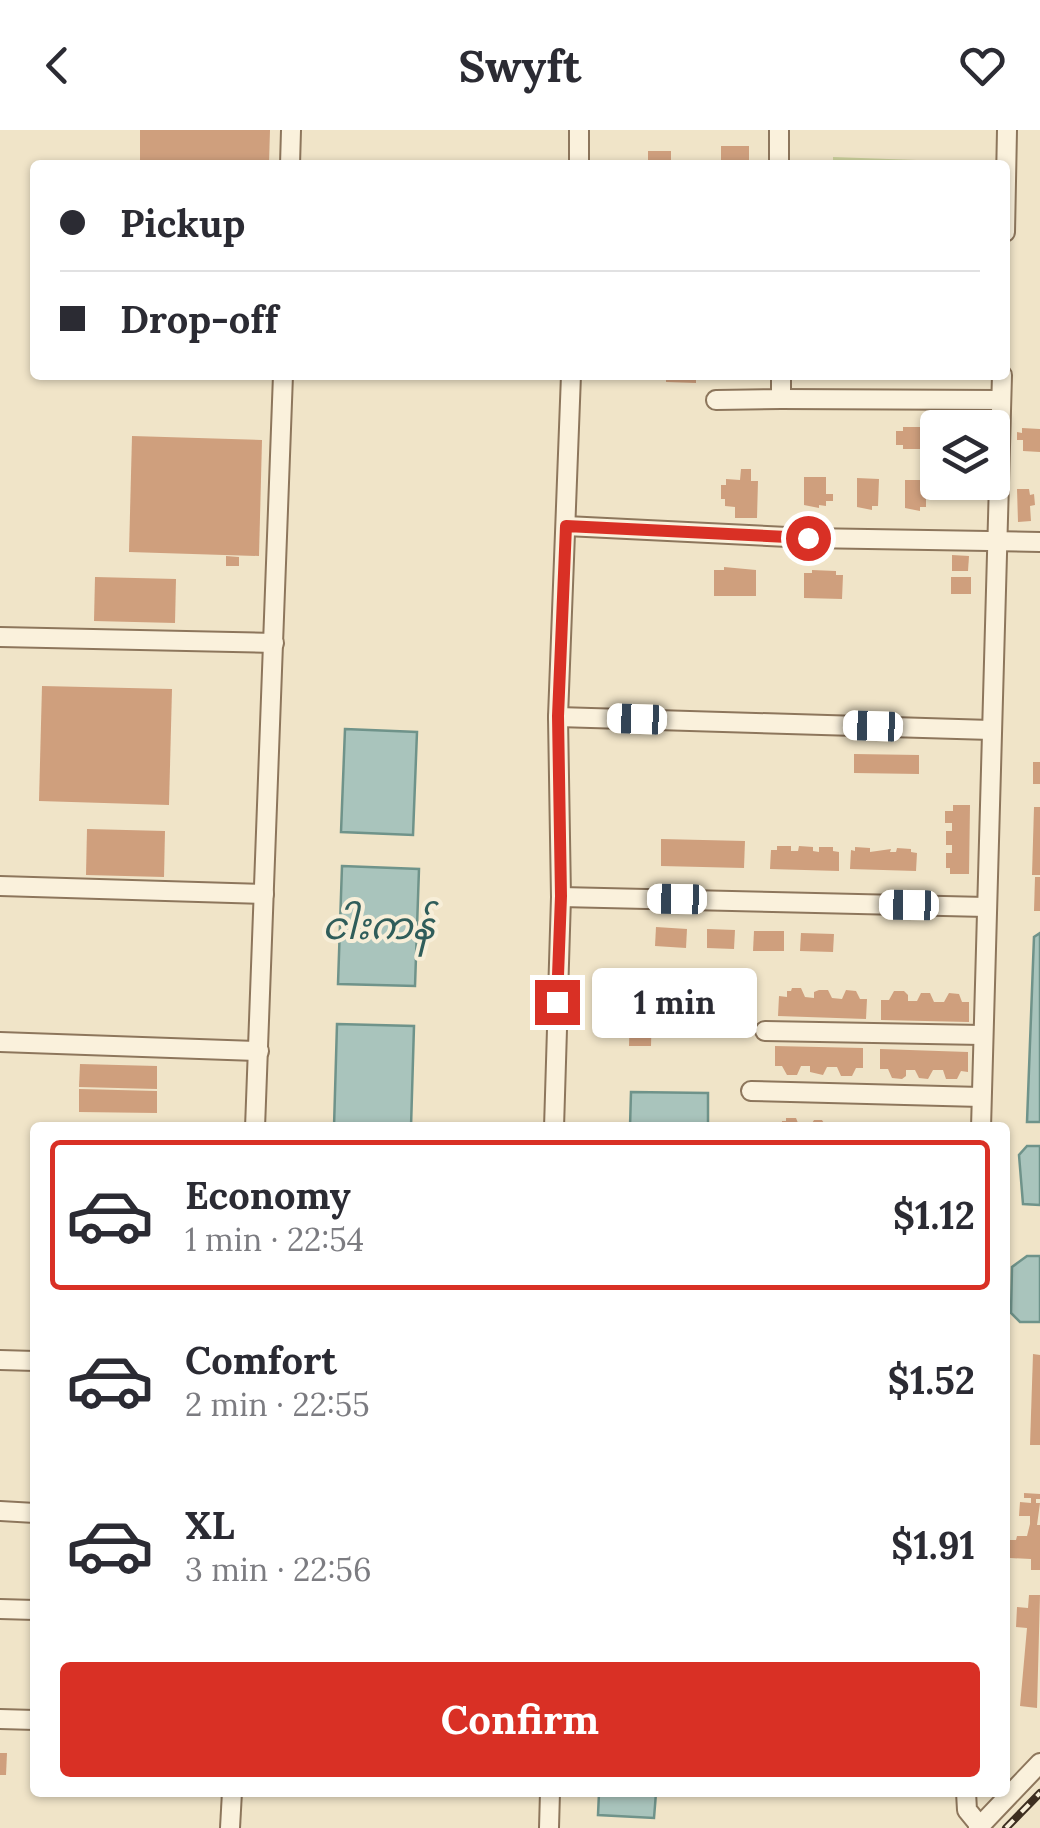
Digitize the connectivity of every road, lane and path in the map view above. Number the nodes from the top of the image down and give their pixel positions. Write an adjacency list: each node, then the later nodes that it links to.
1 (291, 130): 5 (street)
2 (579, 130): 6 (street)
3 (778, 130): 7 (street)
4 (1007, 130): 8 (street)
5 (290, 160)
6 (579, 160)
7 (779, 160)
8 (1006, 160)
9 (283, 380): 20 (street)
10 (571, 380): 16 (street)
11 (781, 380): 14 (street)
12 (1002, 380): 15 (street)
13 (716, 400): 14 (street)
14 (781, 400): 15 (street)
15 (1002, 400): 17 (street)
16 (566, 526): 17 (street); 21 (street)
17 (998, 542): 18 (street); 22 (street)
18 (1040, 542)
19 (0, 637): 20 (street)
20 (274, 644): 24 (street)
21 (558, 716): 22 (street); 25 (street)
22 (992, 730): 26 (street)
23 (0, 886): 24 (street)
24 (264, 894): 30 (street)
25 (561, 896): 26 (street); 34 (street)
26 (986, 907): 28 (street)
27 (765, 1031): 28 (street)
28 (982, 1035): 32 (street)
29 (0, 1042): 30 (street)
30 (259, 1051): 33 (street)
31 (752, 1091): 32 (street)
32 (981, 1097): 35 (street)
33 (255, 1122)
34 (554, 1122)
35 (980, 1122)
36 (0, 1360): 37 (street)
37 (30, 1361)
38 (0, 1511): 39 (street)
39 (30, 1512)
40 (0, 1609): 41 (street)
41 (30, 1610)
42 (0, 1719): 43 (street)
43 (30, 1720)
44 (1040, 1763): 45 (street)
45 (1010, 1794)
46 (232, 1797): 51 (street)
47 (550, 1797): 52 (street)
48 (966, 1797): 50 (street)
49 (1008, 1797): 50 (street)
50 (979, 1827)
51 (230, 1828)
52 (550, 1828)

